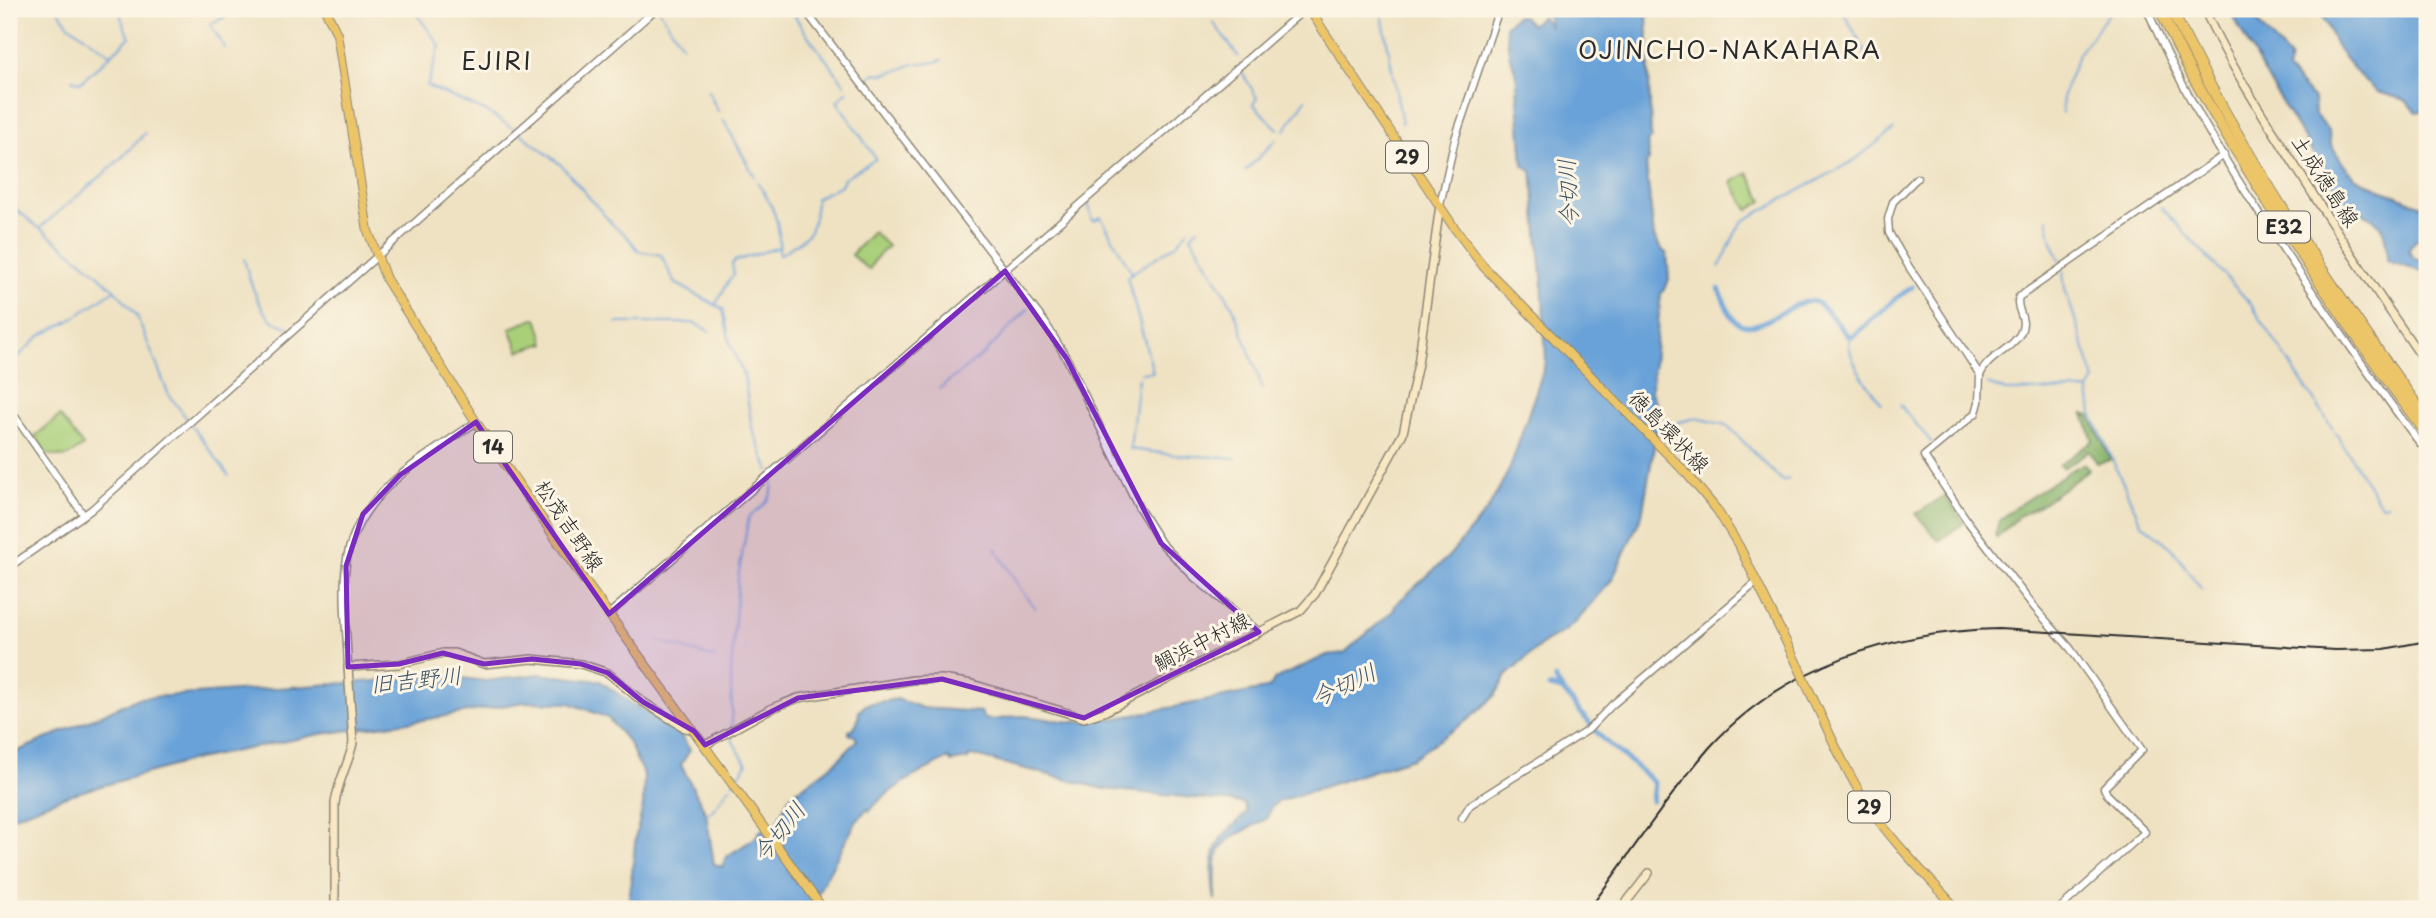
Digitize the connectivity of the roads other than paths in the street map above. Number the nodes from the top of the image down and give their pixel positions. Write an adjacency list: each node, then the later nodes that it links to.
1 (325, 9): 13 (main road, 松茂吉野線 / 14)
2 (656, 9): 13 (street)
3 (804, 9): 14 (street)
4 (1307, 9): 12 (main road, 徳島環状線 / 29); 14 (street)
5 (1499, 9): 12 (street)
6 (2147, 9): 10 (street)
7 (2160, 9): 20 (highway, E32)
8 (2171, 9): 18 (highway, E32)
9 (2204, 9): 15 (main road, 土成徳島線)
10 (2224, 155): 16 (street); 21 (street)
11 (1917, 178): 16 (street)
12 (1440, 205): 24 (main road, 徳島環状線 / 29); 26 (main road, 鯛浜中村線)
13 (377, 257): 19 (main road, 松茂吉野線 / 14); 22 (street)
14 (1005, 271): 25 (street); 26 (street)
15 (2427, 365)
16 (1980, 375): 36 (street)
17 (9, 408): 22 (street)
18 (2427, 419)
19 (476, 422): 25 (main road, 松茂吉野線 / 14); 27 (street)
20 (2427, 434)
21 (2427, 453)
22 (83, 514): 23 (street)
23 (9, 567)
24 (1757, 582): 30 (street); 35 (main road, 徳島環状線 / 29, bridge)
25 (609, 614): 28 (main road, 松茂吉野線 / 14)
26 (1259, 632): 29 (main road, 鯛浜中村線)
27 (348, 669): 28 (main road); 32 (main road)
28 (692, 729): 29 (main road, 松茂吉野線 / 14)
29 (705, 745): 33 (main road, 松茂吉野線 / 14)
30 (1462, 818)
31 (1649, 873): 34 (main road)
32 (335, 909)
33 (823, 909)
34 (1621, 909)
35 (1957, 909)
36 (2059, 909)

